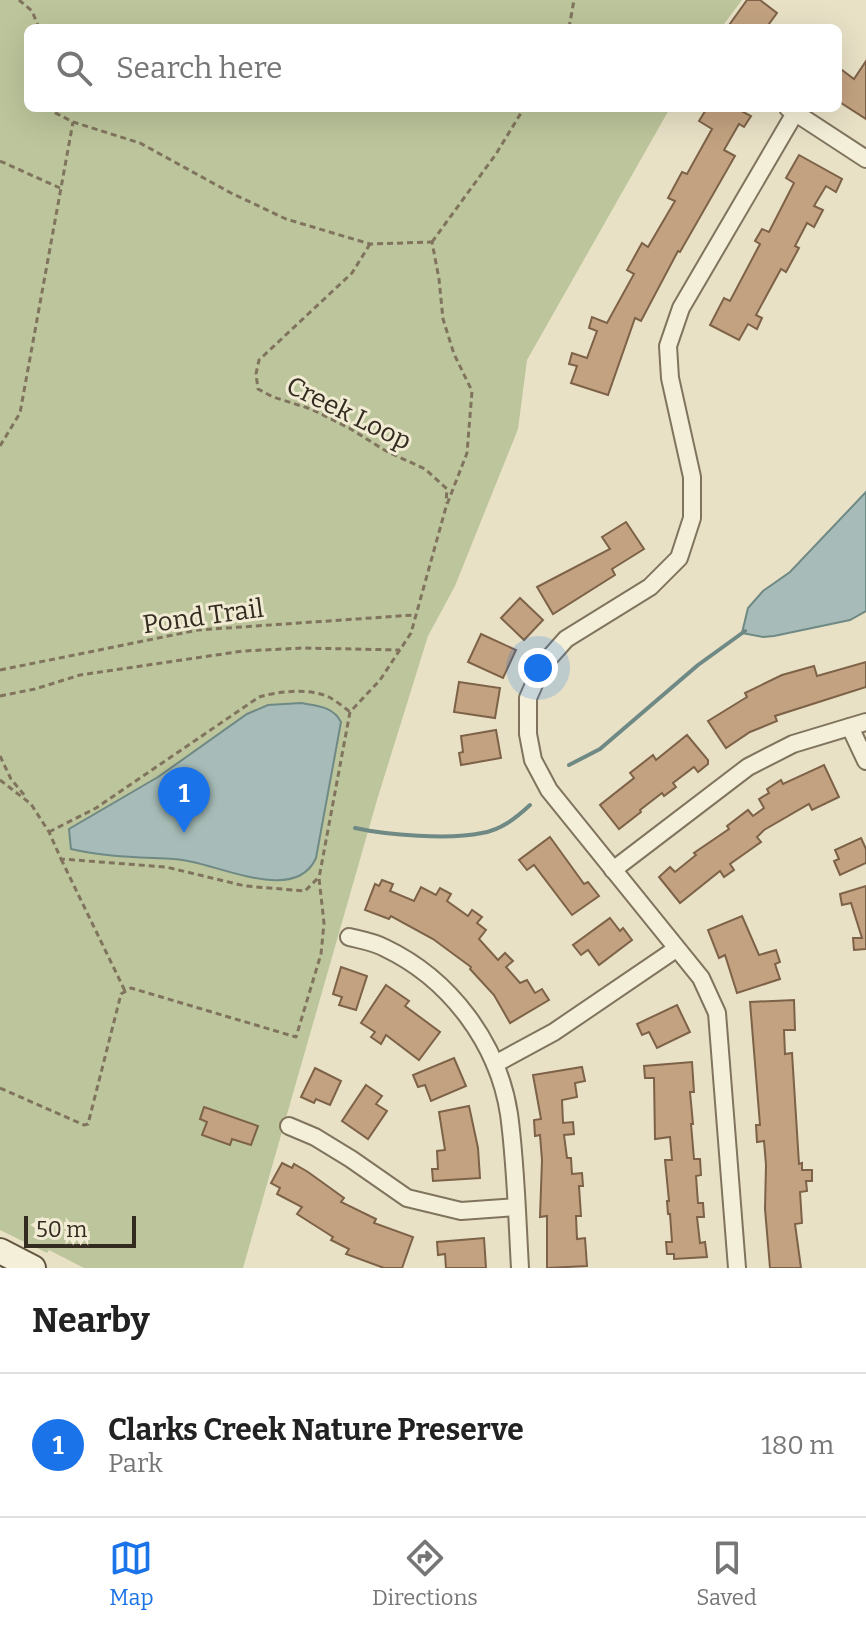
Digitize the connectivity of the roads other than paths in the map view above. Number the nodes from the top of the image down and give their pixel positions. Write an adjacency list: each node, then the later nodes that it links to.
1 (790, 112): 6 (street)
2 (794, 112): 3 (street)
3 (866, 159)
4 (858, 724): 5 (street); 6 (street)
5 (866, 761)
6 (613, 870): 8 (street)
7 (349, 937): 9 (street)
8 (676, 949): 9 (street); 15 (street)
9 (495, 1064): 11 (street)
10 (289, 1126): 11 (street)
11 (516, 1207): 14 (street)
12 (0, 1251): 13 (main road)
13 (33, 1268)
14 (520, 1268)
15 (737, 1268)

